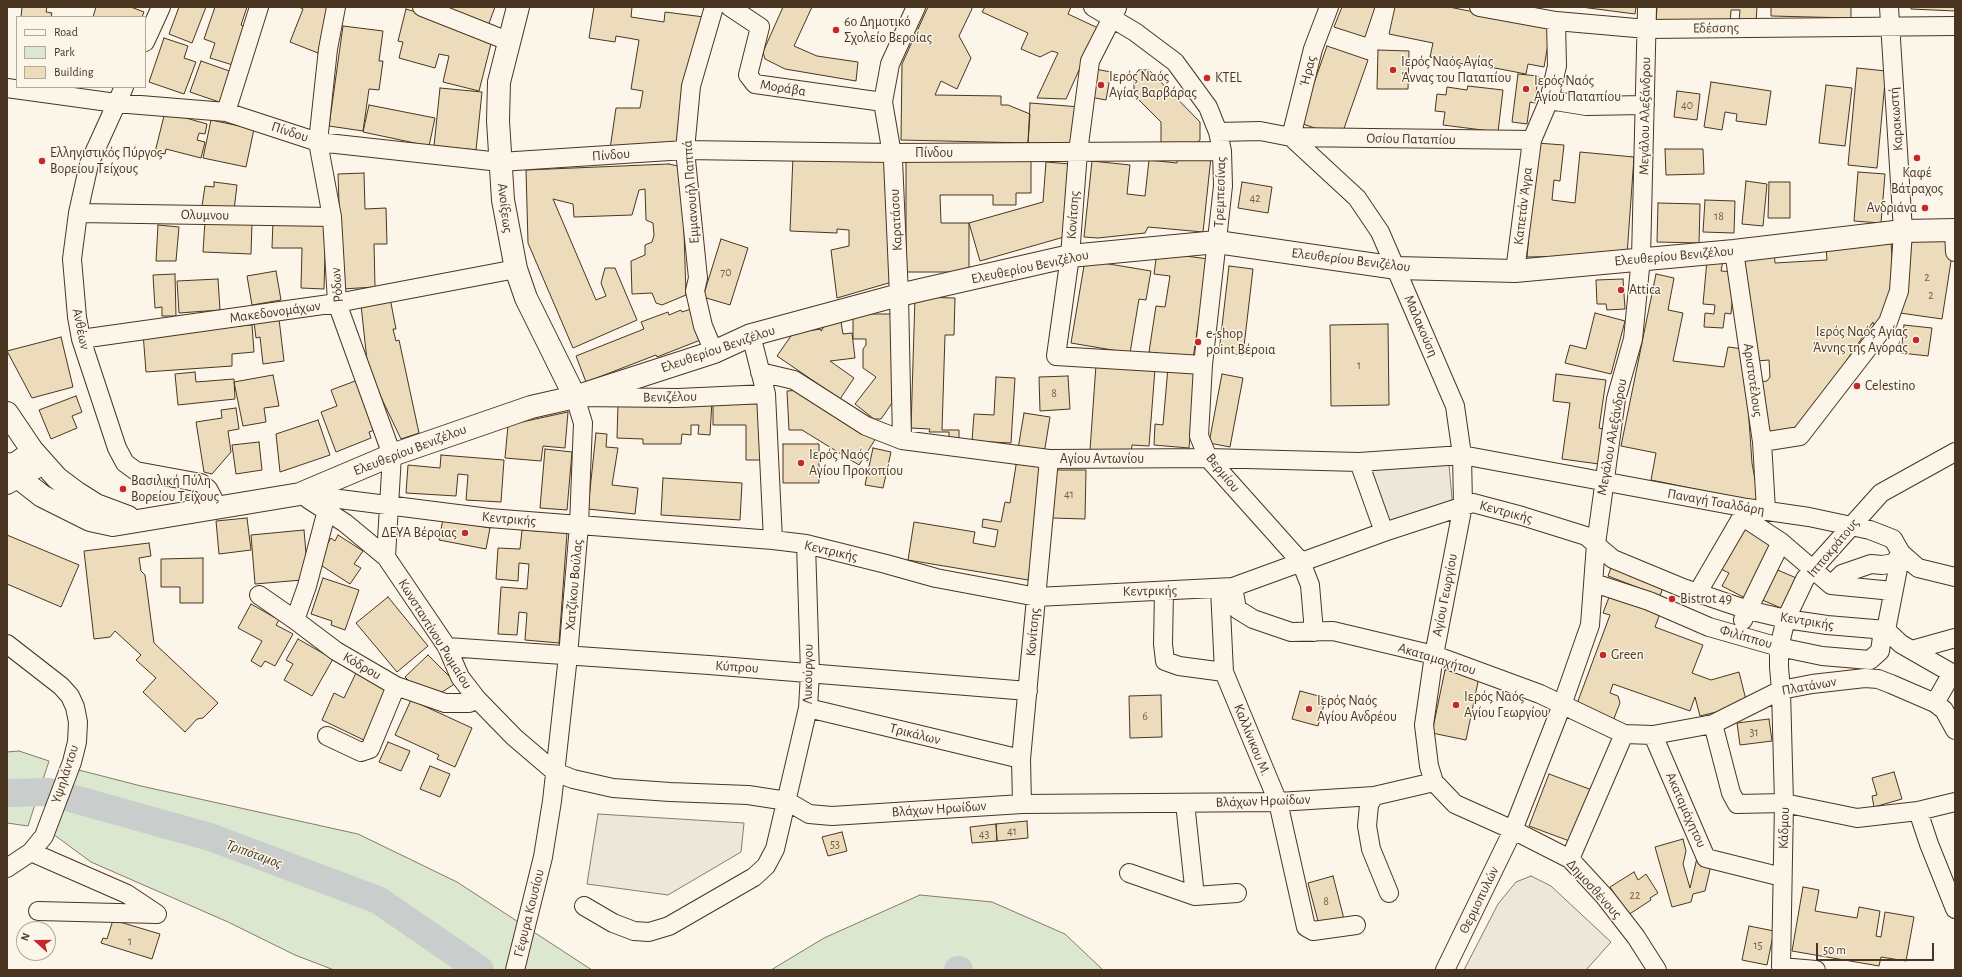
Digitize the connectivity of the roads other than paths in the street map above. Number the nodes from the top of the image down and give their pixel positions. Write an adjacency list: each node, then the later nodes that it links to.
1 (161, 7): 20 (street)
2 (259, 7): 28 (street)
3 (336, 7): 32 (street, Ρόδων)
4 (422, 7): 21 (street)
5 (518, 7): 21 (main road, Ανοίξεως)
6 (714, 7): 33 (street, Εμμανουήλ Παππά)
7 (730, 7): 25 (street, Μοράβα)
8 (916, 7): 25 (street, Καρατάσου)
9 (1093, 7): 15 (street, Τρεμπεσίνας)
10 (1329, 7): 30 (street, Ήρας)
11 (1479, 7): 14 (street, Εδέσσης)
12 (1647, 7): 19 (street, Μεγάλου Αλεξάνδρου)
13 (1889, 7): 17 (street, Καρακωστή)
14 (1523, 11): 16 (street, Εδέσσης)
15 (1115, 12): 29 (street, Τρεμπεσίνας); 35 (street, Κονίτσης)
16 (1556, 21): 19 (street, Εδέσσης); 24 (street, Καπετάν Άγρα)
17 (1890, 26): 18 (street, Εδέσσης); 19 (street, Εδέσσης); 41 (street, Καρακωστή)
18 (1955, 26)
19 (1647, 29): 27 (street, Μεγάλου Αλεξάνδρου)
20 (146, 40)
21 (508, 41): 37 (main road, Ανοίξεως)
22 (7, 88): 26 (street, Πίνδου)
23 (124, 88): 26 (street, Ανθέων)
24 (1549, 100): 27 (street); 31 (street, Καπετάν Άγρα)
25 (883, 102): 36 (street, Καρατάσου)
26 (116, 103): 28 (street, Πίνδου); 38 (street, Ανθέων)
27 (1645, 105): 46 (street, Μεγάλου Αλεξάνδρου)
28 (226, 112): 32 (street, Πίνδου)
29 (1218, 132): 30 (street); 34 (street, Τρεμπεσίνας)
30 (1291, 137): 31 (street, Οσίου Παταπίου); 47 (street, Μαλακούση)
31 (1532, 140): 49 (street, Καπετάν Άγρα)
32 (318, 142): 37 (street, Πίνδου); 39 (street, Ρόδων)
33 (685, 150): 36 (street, Πίνδου); 37 (street, Πίνδου); 54 (street, Εμμανουήλ Παππά)
34 (1222, 151): 35 (street, Πίνδου); 42 (street, Τρεμπεσίνας)
35 (1078, 152): 36 (street, Πίνδου); 45 (street, Κονίτσης)
36 (891, 153): 50 (street, Καρατάσου)
37 (500, 162): 48 (main road, Ανοίξεως)
38 (78, 213): 39 (street, Ολυμνου); 53 (street, Ανθέων)
39 (332, 217): 51 (street, Ρόδων)
40 (1954, 230): 41 (main road, Ελευθερίου Βενιζέλου); 44 (street)
41 (1903, 232): 43 (main road, Ελευθερίου Βενιζέλου); 61 (street, Καρακωστή)
42 (1217, 242): 45 (main road, Ελευθερίου Βενιζέλου); 47 (main road, Ελευθερίου Βενιζέλου); 55 (street, Βερμίου)
43 (1734, 251): 46 (main road, Ελευθερίου Βενιζέλου); 61 (street, Αριστοτέλους)
44 (1955, 252)
45 (1070, 256): 50 (main road, Ελευθερίου Βενιζέλου); 55 (street, Κονίτσης)
46 (1641, 258): 49 (main road, Ελευθερίου Βενιζέλου); 70 (street, Μεγάλου Αλεξάνδρου)
47 (1397, 268): 49 (main road, Ελευθερίου Βενιζέλου); 64 (street, Μαλακούση)
48 (516, 269): 51 (street, Μακεδονομάχων); 58 (main road, Ανοίξεως)
49 (1515, 271)
50 (899, 295): 52 (main road, Ελευθερίου Βενιζέλου); 60 (street, Καρατάσου)
51 (336, 303): 53 (street, Μακεδονομάχων); 63 (street, Ρόδων)
52 (751, 335): 54 (main road, Ελευθερίου Βενιζέλου); 56 (street)
53 (81, 338): 74 (street, Ανθέων)
54 (714, 352): 58 (main road, Ελευθερίου Βενιζέλου)
55 (1203, 366): 66 (street, Βερμίου)
56 (760, 372): 57 (street); 60 (street, Αγίου Αντωνίου)
57 (766, 394): 58 (street, Βενιζέλου); 82 (street)
58 (575, 397): 63 (main road, Ελευθερίου Βενιζέλου); 79 (street, Χατζίκου Βούλας)
59 (7, 413): 65 (main road, Ελευθερίου Βενιζέλου)
60 (902, 440): 67 (street, Αγίου Αντωνίου)
61 (1762, 442): 76 (street, Αριστοτέλους)
62 (1955, 452): 80 (street, Ιπποκράτους)
63 (392, 454): 71 (main road, Ελευθερίου Βενιζέλου); 73 (street, Ρόδων)
64 (1462, 455): 68 (street, Αγίου Αντωνίου); 70 (street, Παναγή Τσαλδάρη); 72 (street, Μαλακούση)
65 (38, 457): 69 (street); 78 (main road, Ελευθερίου Βενιζέλου)
66 (1208, 458): 67 (street, Αγίου Αντωνίου); 68 (street, Αγίου Αντωνίου); 88 (street, Βερμίου)
67 (1049, 459): 98 (street, Κονίτσης)
68 (1359, 462): 81 (street)
69 (9, 475): 78 (main road, Ελευθερίου Βενιζέλου)
70 (1604, 482): 77 (street, Παναγή Τσαλδάρη); 85 (street, Μεγάλου Αλεξάνδρου)
71 (300, 494): 73 (street, Κεντρικής); 74 (main road, Ελευθερίου Βενιζέλου); 75 (street, Κωνσταντίνου Ρωμαίου)
72 (1462, 505): 81 (street, Κεντρικής); 85 (street, Κεντρικής); 113 (street, Αγίου Γεωργίου)
73 (388, 506): 79 (street, Κεντρικής); 87 (street, Ρόδων)
74 (218, 508): 78 (main road, Ελευθερίου Βενιζέλου)
75 (327, 510): 87 (street, Κωνσταντίνου Ρωμαίου); 103 (street)
76 (1766, 510): 77 (street, Παναγή Τσαλδάρη); 80 (street, Παναγή Τσαλδάρη)
77 (1745, 512): 83 (street); 94 (street)
78 (139, 521)
79 (579, 525): 82 (street, Κεντρικής); 114 (street, Χατζίκου Βούλας)
80 (1850, 526): 86 (street, Παναγή Τσαλδάρη); 89 (street, Ιπποκράτους)
81 (1384, 532): 88 (street, Κεντρικής)
82 (773, 540): 84 (street, Κεντρικής)
83 (1781, 542): 89 (street); 100 (street)
84 (806, 544): 98 (street, Κεντρικής); 116 (street, Λυκούργου)
85 (1596, 544): 91 (street, Μεγάλου Αλεξάνδρου); 94 (street, Κεντρικής)
86 (1901, 553): 90 (street, Παναγή Τσαλδάρη); 92 (street); 96 (street)
87 (386, 557): 110 (street, Κωνσταντίνου Ρωμαίου)
88 (1301, 562): 93 (street, Κεντρικής); 106 (street, Βερμίου)
89 (1812, 570): 92 (street); 102 (street, Ιπποκράτους)
90 (1955, 577)
91 (1594, 583): 101 (street, Φιλίππου); 123 (street, Μεγάλου Αλεξάνδρου)
92 (1831, 585): 96 (street)
93 (1226, 588): 95 (street, Κεντρικής); 106 (street, Ακαταμαχήτου); 115 (street, Καλλίνικου Μ.)
94 (1691, 590): 99 (street, Κεντρικής); 101 (street)
95 (1164, 591): 98 (street, Κεντρικής); 115 (street)
96 (1893, 591): 105 (street)
97 (259, 595): 103 (street, Κόδρου)
98 (1037, 597): 120 (street, Κονίτσης)
99 (1719, 599): 100 (street, Κεντρικής); 104 (street)
100 (1748, 610): 102 (street, Κεντρικής); 107 (street)
101 (1673, 612): 104 (street, Φιλίππου)
102 (1786, 619): 105 (street, Κεντρικής); 111 (street, Ιπποκράτους)
103 (295, 620): 118 (street, Κόδρου)
104 (1709, 626): 107 (street, Φιλίππου)
105 (1884, 630): 111 (street, Φιλίππου); 112 (street)
106 (1314, 632): 113 (street, Ακαταμαχήτου)
107 (1737, 634): 111 (street, Φιλίππου)
108 (1955, 638): 112 (street)
109 (7, 644): 142 (street, Υψηλάντου)
110 (447, 647): 114 (street, Κύπρου); 121 (street, Κωνσταντίνου Ρωμαίου)
111 (1779, 647): 119 (street, Ιπποκράτους)
112 (1912, 650): 117 (street)
113 (1434, 655): 123 (street, Ακαταμαχήτου); 132 (street, Αγίου Γεωργίου)
114 (568, 656): 116 (street, Κύπρου); 131 (street, Χατζίκου Βούλας)
115 (1224, 672): 135 (street, Καλλίνικου Μ.)
116 (810, 673): 120 (street, Κύπρου); 124 (street, Λυκούργου)
117 (1954, 674): 122 (street)
118 (396, 686): 121 (street, Κόδρου); 129 (street)
119 (1781, 690): 122 (street, Πλατάνων); 125 (street, Πλατάνων); 138 (street, Κάδμου)
120 (1028, 691): 130 (street, Κονίτσης)
121 (477, 699): 131 (street, Βλάχων Ηρωίδων)
122 (1935, 703): 126 (street, Πλατάνων)
123 (1562, 705): 127 (street, Ακαταμαχήτου); 141 (street, Μεγάλου Αλεξάνδρου)
124 (808, 708): 130 (street, Τρικάλων); 134 (street, Λυκούργου)
125 (1713, 724): 128 (street, Πλατάνων); 138 (street)
126 (1955, 730)
127 (1624, 734): 128 (street, Ακαταμαχήτου); 143 (street)
128 (1653, 735): 146 (street, Ακαταμάχητου)
129 (327, 736)
130 (1021, 759): 139 (street, Κονίτσης)
131 (555, 772): 134 (street, Βλάχων Ηρωίδων); 154 (street, Γέφυρα Κουσίου)
132 (1434, 782): 133 (street, Βλάχων Ηρωίδων); 141 (street, Αγίου Γεωργίου)
133 (1374, 796): 135 (street, Βλάχων Ηρωίδων); 148 (street)
134 (787, 801): 139 (street, Βλάχων Ηρωίδων); 150 (street, Λυκούργου)
135 (1278, 802): 137 (street, Βλάχων Ηρωίδων); 153 (street, Καλλίνικου Μ.)
136 (1955, 802): 140 (street)
137 (1185, 803): 139 (street, Βλάχων Ηρωίδων); 149 (street)
138 (1784, 803): 140 (street); 146 (street, Κάδμου)
139 (1022, 804)
140 (1918, 811): 151 (street)
141 (1513, 830): 143 (street, Δημοσθένους); 155 (street, Θερμοπυλών)
142 (31, 852): 144 (street, Υψηλάντου); 152 (street)
143 (1570, 859): 156 (street, Δημοσθένους)
144 (7, 868)
145 (1129, 872): 149 (street)
146 (1782, 877): 157 (street, Κάδμου)
147 (1237, 893): 149 (street)
148 (1389, 893)
149 (1194, 896)
150 (584, 906)
151 (1955, 909)
152 (38, 911)
153 (1356, 925)
154 (515, 970)
155 (1445, 970)
156 (1656, 970)
157 (1816, 970)

